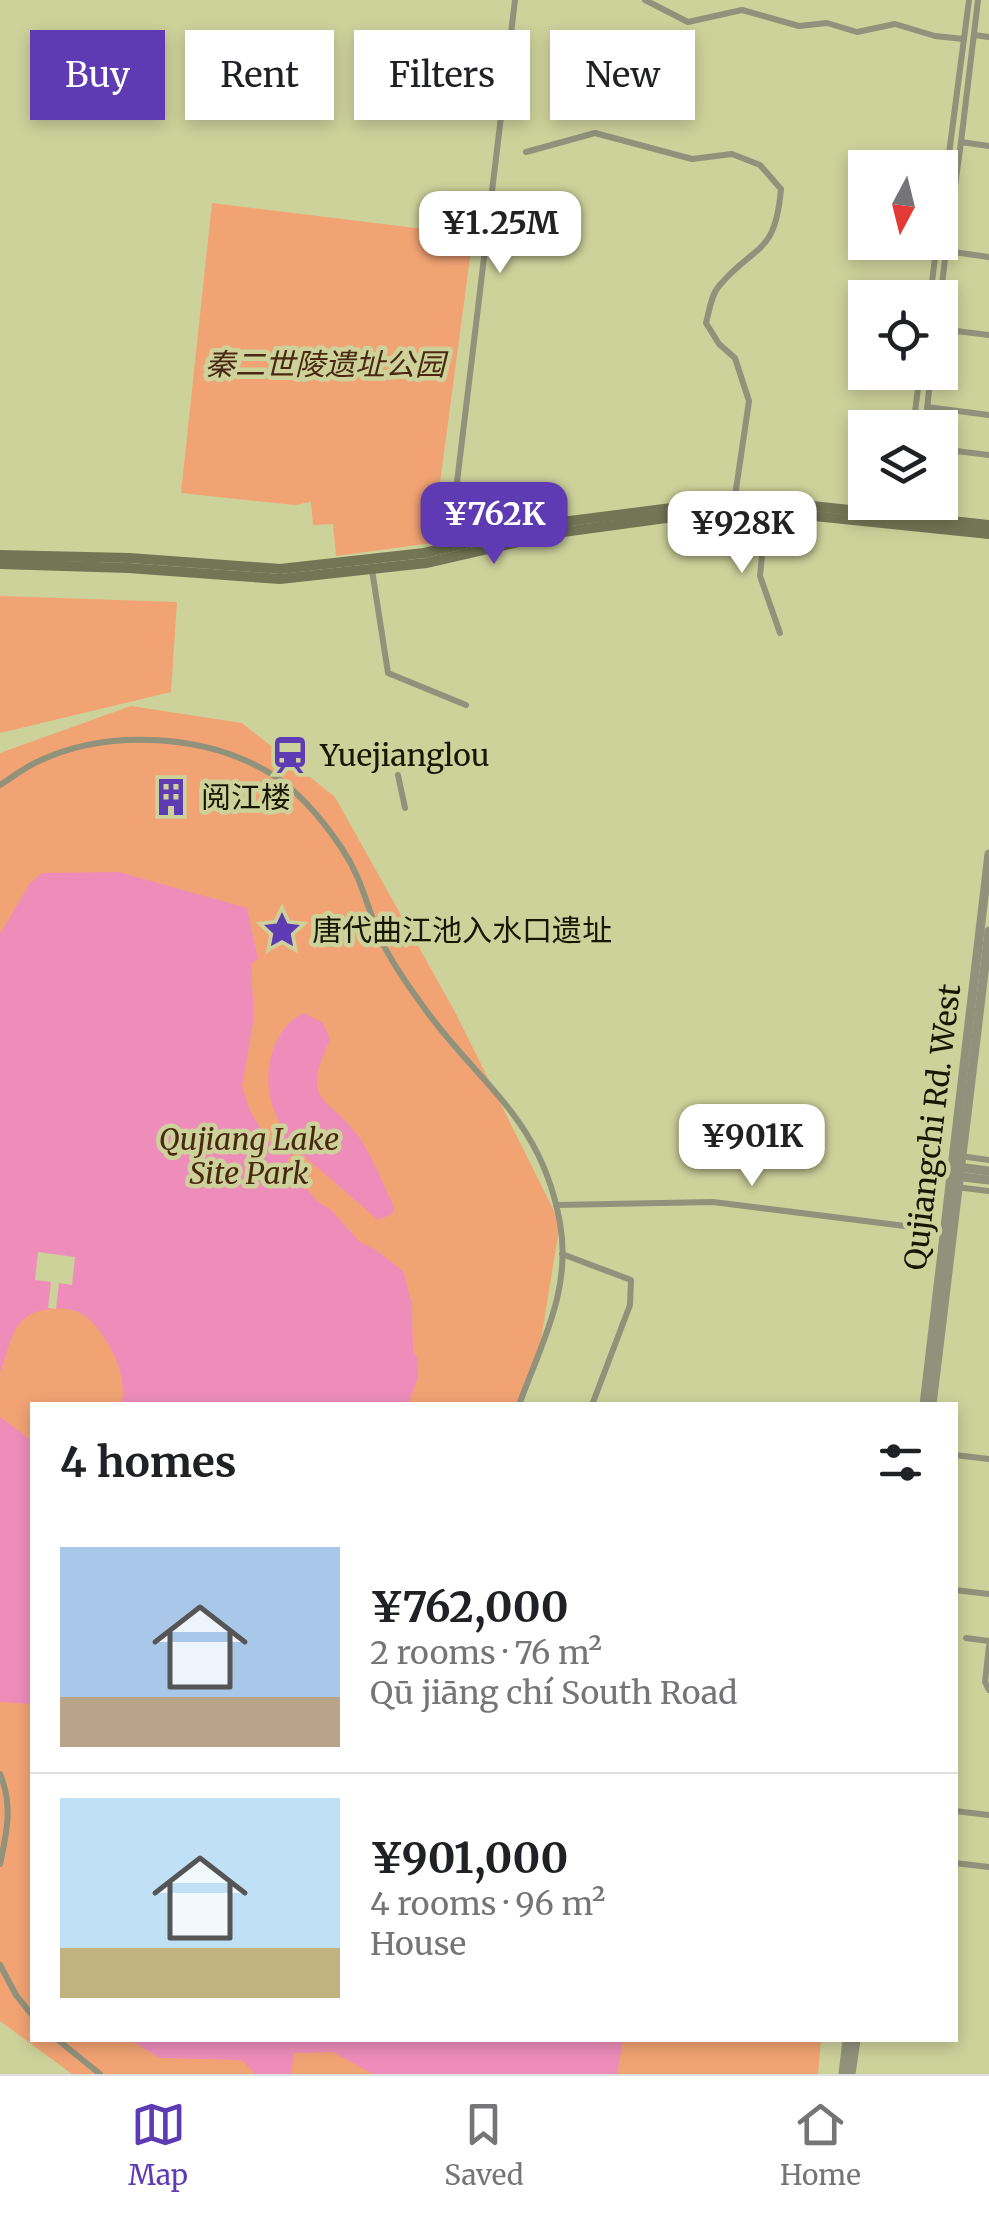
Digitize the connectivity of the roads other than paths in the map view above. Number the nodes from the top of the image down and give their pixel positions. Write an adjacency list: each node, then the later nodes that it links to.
1 (515, 0): 29 (street)
2 (646, 0): 7 (street)
3 (969, 0): 7 (street)
4 (978, 0): 5 (street)
5 (974, 35): 6 (street); 8 (street)
6 (989, 37)
7 (964, 39): 10 (street)
8 (961, 142): 9 (street); 12 (street)
9 (989, 146)
10 (950, 150)
11 (526, 152): 23 (street)
12 (958, 164)
13 (958, 253): 14 (street)
14 (989, 257)
15 (958, 332): 16 (street)
16 (989, 335)
17 (929, 390): 18 (street)
18 (927, 407): 19 (street); 20 (street)
19 (927, 410)
20 (989, 415)
21 (958, 451): 22 (street)
22 (989, 455)
23 (734, 503): 24 (main road); 29 (main road)
24 (848, 505)
25 (766, 511): 28 (main road); 29 (main road); 33 (street)
26 (958, 519): 27 (main road)
27 (989, 525)
28 (989, 534)
29 (463, 549): 30 (main road); 32 (main road)
30 (0, 554)
31 (0, 564): 32 (main road)
32 (372, 569): 34 (street)
33 (780, 633)
34 (466, 705)
35 (398, 775): 37 (street)
36 (0, 784): 45 (street)
37 (404, 808)
38 (989, 854): 41 (street, Qujiangchi Rd. West)
39 (989, 931): 41 (street, Qujiangchi Rd. West)
40 (989, 1160): 41 (street)
41 (956, 1171): 42 (street); 43 (street); 44 (street); 46 (street, Qujiangchi Rd. West); 51 (street, Qujiangchi Rd. West)
42 (989, 1171)
43 (989, 1180)
44 (989, 1191)
45 (556, 1205): 46 (street); 47 (street)
46 (945, 1230): 50 (street, Qujiangchi Rd. West)
47 (562, 1254): 48 (street); 49 (street)
48 (520, 1402)
49 (593, 1402)
50 (924, 1402)
51 (932, 1402)
52 (958, 1455): 53 (street)
53 (989, 1459)
54 (958, 1590): 55 (street)
55 (989, 1594)
56 (966, 1638): 57 (street)
57 (989, 1643): 58 (street)
58 (989, 1690)
59 (0, 1774): 63 (street)
60 (958, 1811): 61 (street)
61 (989, 1816)
62 (958, 1863): 64 (street)
63 (0, 1864)
64 (989, 1867)
65 (0, 1965): 66 (street)
66 (30, 2013)
67 (60, 2042): 70 (street)
68 (848, 2042): 71 (street)
69 (856, 2042): 72 (street)
70 (100, 2074)
71 (843, 2074)
72 (852, 2074)

